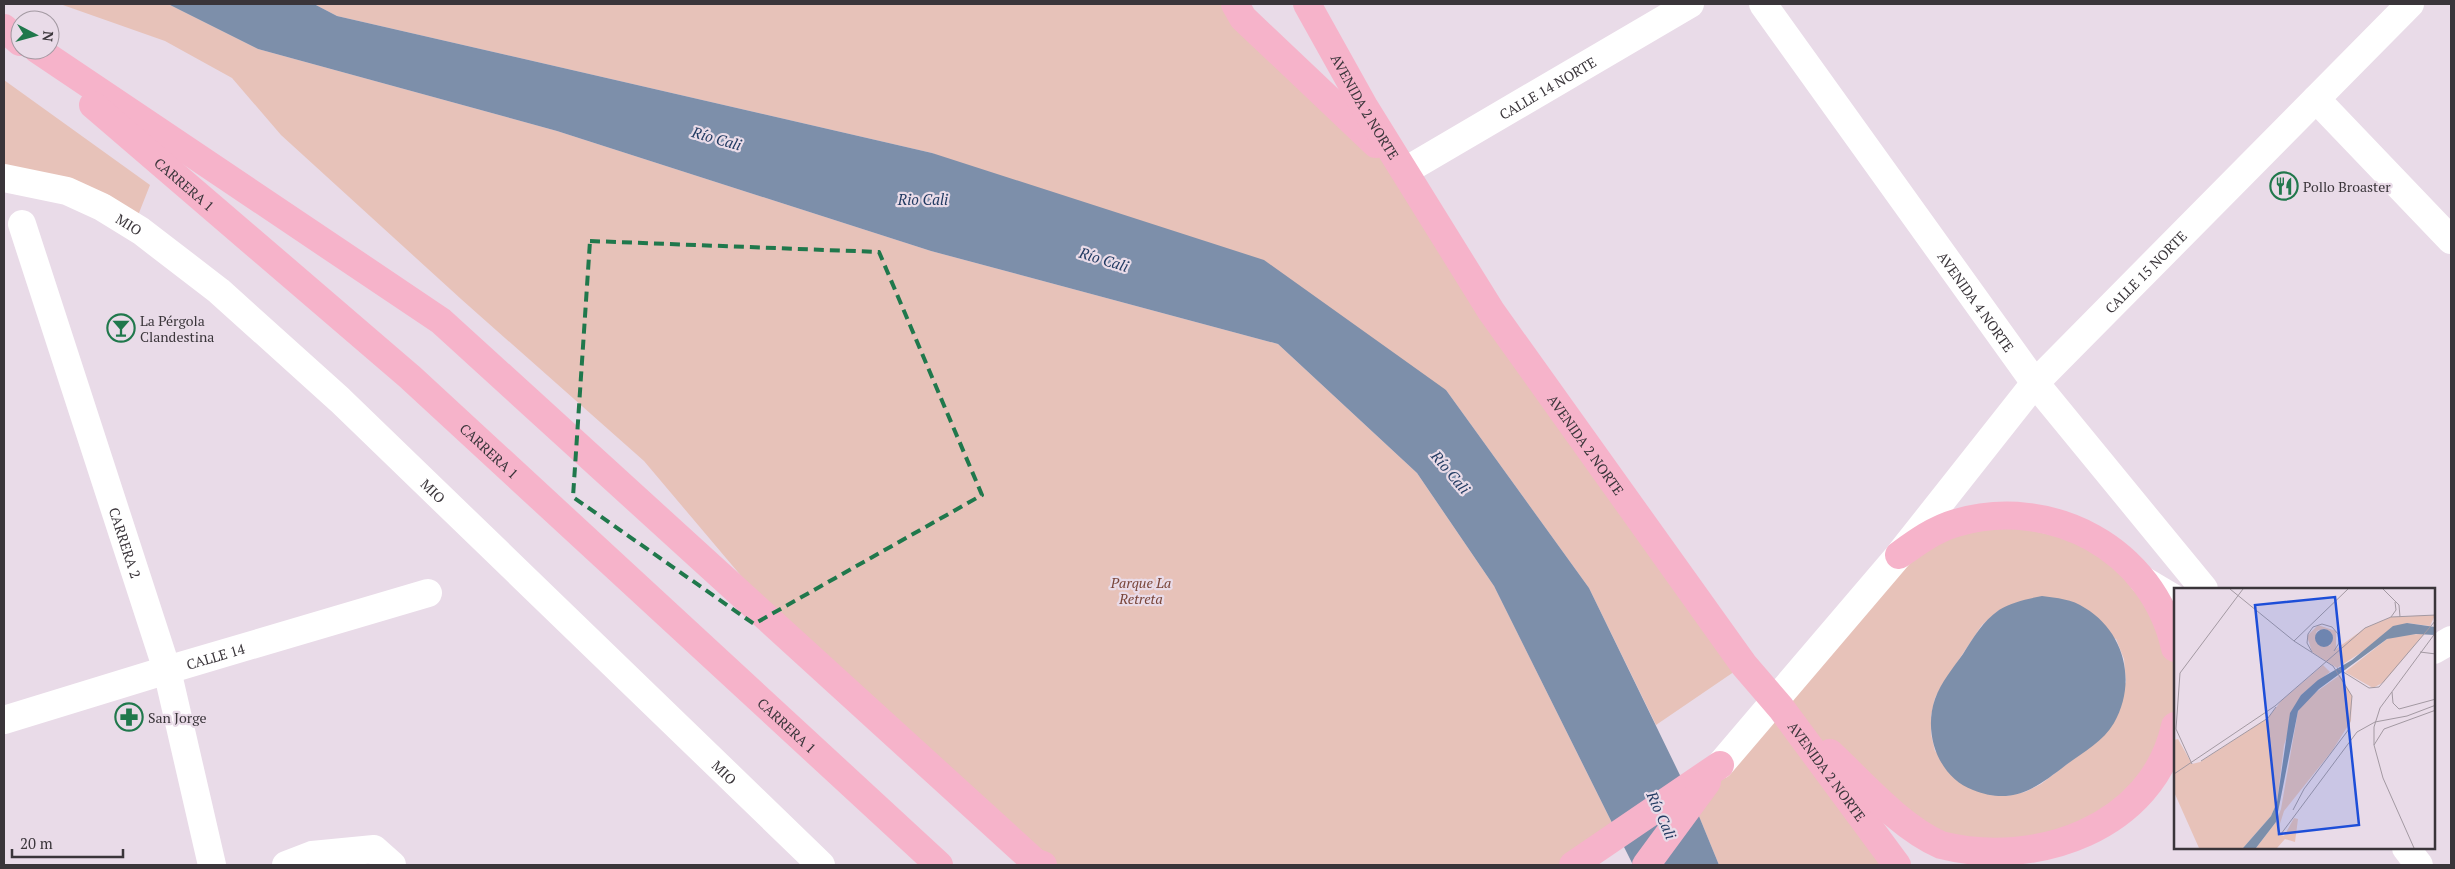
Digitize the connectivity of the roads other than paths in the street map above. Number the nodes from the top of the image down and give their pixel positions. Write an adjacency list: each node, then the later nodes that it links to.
1 (1235, 4): 9 (main road)
2 (1307, 4): 9 (main road, AVENIDA 2 NORTE)
3 (1690, 4): 9 (street, CALLE 14 NORTE)
4 (1763, 4): 13 (street, AVENIDA 4 NORTE)
5 (2410, 4): 8 (street, CALLE 15 NORTE)
6 (41, 60): 34 (main road, CARRERA 1)
7 (53, 60): 35 (main road)
8 (2316, 99): 12 (street); 13 (street, CALLE 15 NORTE)
9 (1405, 171): 23 (main road, AVENIDA 2 NORTE)
10 (4, 178): 27 (street, MIO)
11 (22, 224): 22 (street, CARRERA 2)
12 (2451, 240)
13 (2036, 383): 14 (street, CALLE 15 NORTE); 16 (street, AVENIDA 4 NORTE)
14 (1899, 555): 15 (main road); 26 (street, CALLE 15 NORTE)
15 (2143, 580): 18 (street); 20 (main road)
16 (2203, 588)
17 (428, 594): 22 (street, CALLE 14)
18 (2174, 599)
19 (2451, 640): 21 (street)
20 (2174, 645)
21 (2435, 649)
22 (166, 670): 24 (street, CALLE 14); 29 (street, CARRERA 2)
23 (1781, 708): 25 (main road); 38 (main road, AVENIDA 2 NORTE)
24 (4, 720)
25 (2174, 729)
26 (1720, 765): 36 (main road); 37 (main road)
27 (776, 822): 32 (street); 33 (street, MIO)
28 (2407, 849): 39 (street)
29 (212, 865)
30 (286, 865): 31 (street)
31 (392, 865)
32 (802, 865)
33 (821, 865)
34 (939, 865)
35 (1043, 865)
36 (1573, 865)
37 (1646, 865)
38 (1897, 865)
39 (2419, 865)

